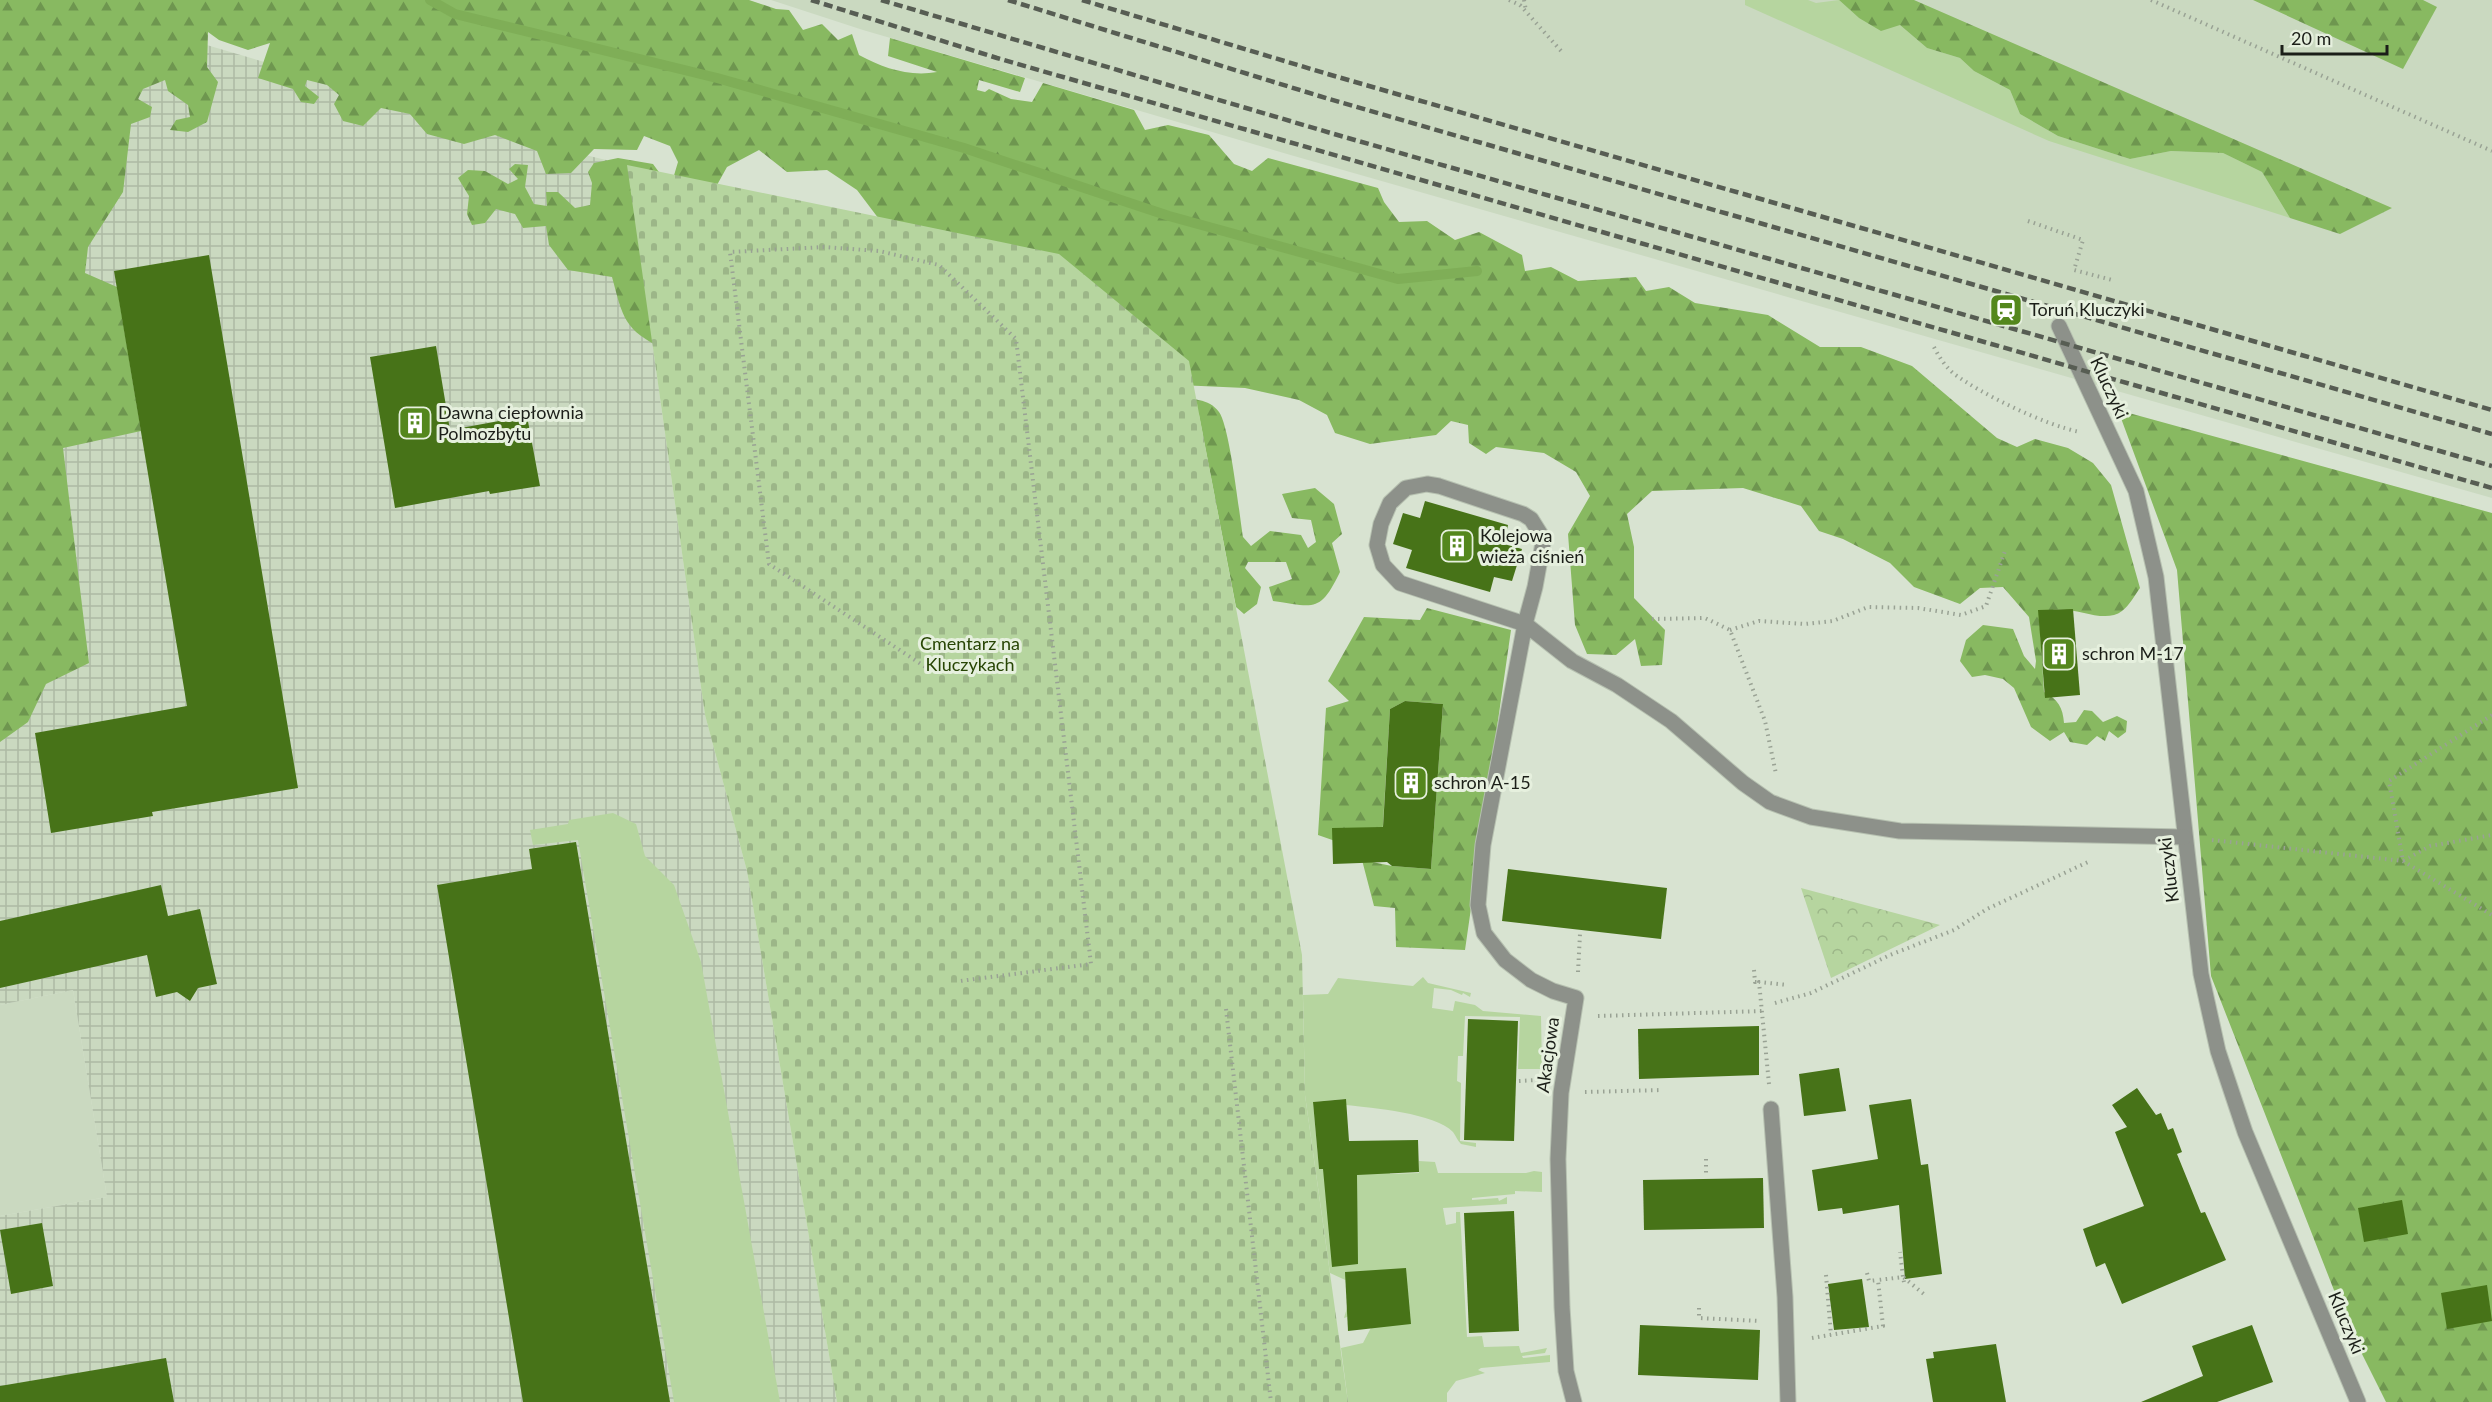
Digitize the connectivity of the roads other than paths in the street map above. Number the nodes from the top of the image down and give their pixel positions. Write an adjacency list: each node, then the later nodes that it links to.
1 (2059, 326): 3 (street, Kluczyki)
2 (1525, 624): 2 (street, Akacjowa); 3 (street); 5 (street, Akacjowa)
3 (2184, 837): 7 (street, Kluczyki)
4 (1771, 1109): 6 (street)
5 (1574, 1402)
6 (1788, 1402)
7 (2358, 1402)

